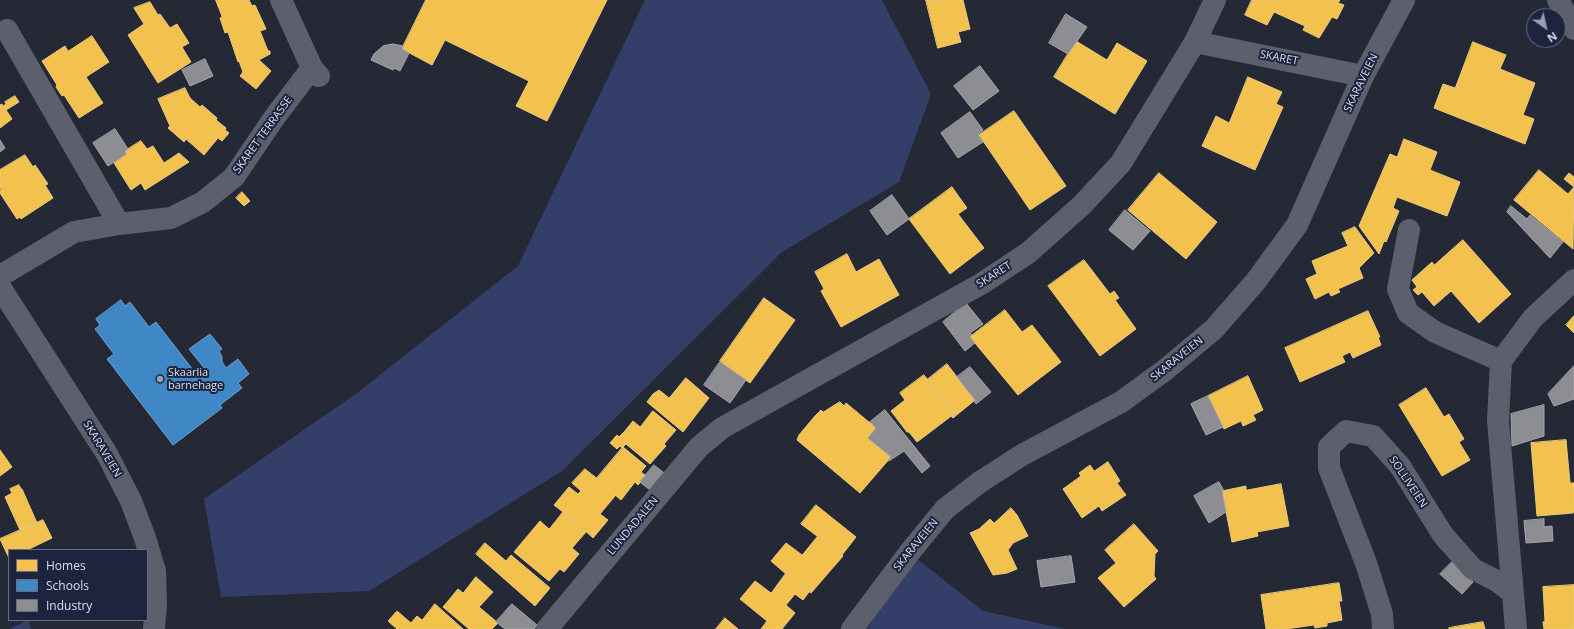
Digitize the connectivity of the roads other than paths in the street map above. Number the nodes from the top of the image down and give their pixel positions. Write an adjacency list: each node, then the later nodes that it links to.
1 (281, 0): 9 (street, SKARET TERRASSE)
2 (1214, 0): 7 (street, SKARET)
3 (1404, 0): 8 (street, SKARAVEIEN)
4 (1558, 0): 5 (street)
5 (1574, 29)
6 (7, 30): 9 (street)
7 (1195, 42): 8 (street, SKARET); 15 (street, SKARET)
8 (1363, 76): 21 (street, SKARAVEIEN)
9 (119, 224): 11 (street, SKARET TERRASSE)
10 (1409, 230): 14 (street)
11 (0, 276)
12 (1574, 280): 14 (street)
13 (0, 287): 17 (street, SKARAVEIEN)
14 (1501, 360): 18 (street)
15 (722, 428): 20 (street, LUNDADALEN)
16 (148, 549): 19 (street, SKARAVEIEN)
17 (148, 549)
18 (1513, 593): 22 (street, SOLLIVEIEN); 23 (street)
19 (154, 629)
20 (547, 629)
21 (852, 629)
22 (1383, 629)
23 (1516, 629)

